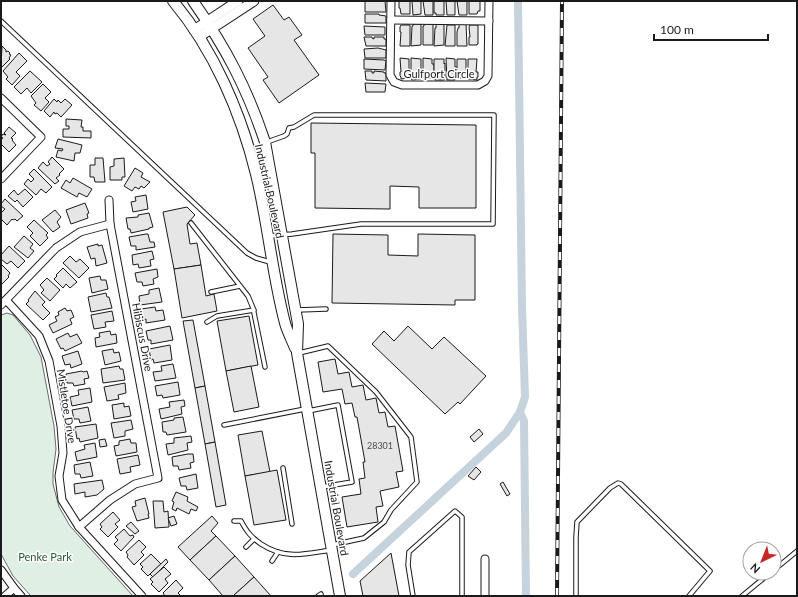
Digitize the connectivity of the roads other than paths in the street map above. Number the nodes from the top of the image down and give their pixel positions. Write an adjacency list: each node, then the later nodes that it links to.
1 (173, 1): 11 (main road, Industrial Boulevard)
2 (193, 1): 10 (main road, Industrial Boulevard)
3 (238, 1): 10 (street)
4 (254, 1): 10 (street)
5 (391, 1): 7 (street, Gulfport Circle)
6 (489, 1): 9 (street, Gulfport Circle)
7 (391, 20): 9 (street); 9 (street, Gulfport Circle)
8 (1, 21): 20 (lane)
9 (489, 21)
10 (209, 25): 11 (street); 13 (main road, Industrial Boulevard)
11 (196, 34): 19 (main road, Industrial Boulevard)
12 (1, 98): 14 (street)
13 (265, 142): 18 (main road, Industrial Boulevard); 18 (lane)
14 (1, 179)
15 (109, 200): 16 (street, Hibiscus Drive)
16 (110, 224): 23 (street); 36 (street, Hibiscus Drive)
17 (191, 224): 21 (lane)
18 (282, 235): 19 (lane); 26 (main road, Industrial Boulevard)
19 (268, 236): 20 (main road, Industrial Boulevard)
20 (273, 263): 28 (main road, Industrial Boulevard)
21 (240, 286): 22 (lane); 25 (lane)
22 (211, 292)
23 (4, 302): 36 (street, Mistletoe Drive)
24 (326, 308): 26 (lane)
25 (254, 310): 27 (lane); 29 (lane)
26 (295, 310): 28 (main road, Industrial Boulevard)
27 (207, 322)
28 (298, 353): 30 (main road, Industrial Boulevard); 39 (lane)
29 (265, 367)
30 (307, 410): 31 (lane); 33 (main road, Industrial Boulevard); 33 (lane)
31 (224, 425)
32 (283, 468): 35 (lane)
33 (321, 488): 39 (main road, Industrial Boulevard)
34 (234, 521): 37 (lane)
35 (292, 524)
36 (79, 527): 50 (street, Mistletoe Drive)
37 (254, 539): 38 (lane); 41 (lane)
38 (246, 547)
39 (332, 547): 41 (lane); 51 (main road, Industrial Boulevard)
40 (797, 551): 44 (lane)
41 (278, 552): 43 (lane)
42 (485, 559): 54 (street)
43 (272, 561)
44 (782, 563)
45 (1, 570): 47 (street)
46 (760, 581): 57 (lane)
47 (14, 588): 48 (street); 49 (street)
48 (5, 596)
49 (21, 596)
50 (142, 596)
51 (340, 596)
52 (413, 596): 53 (lane)
53 (462, 596)
54 (485, 596)
55 (576, 596): 56 (lane)
56 (689, 596)
57 (742, 596)

